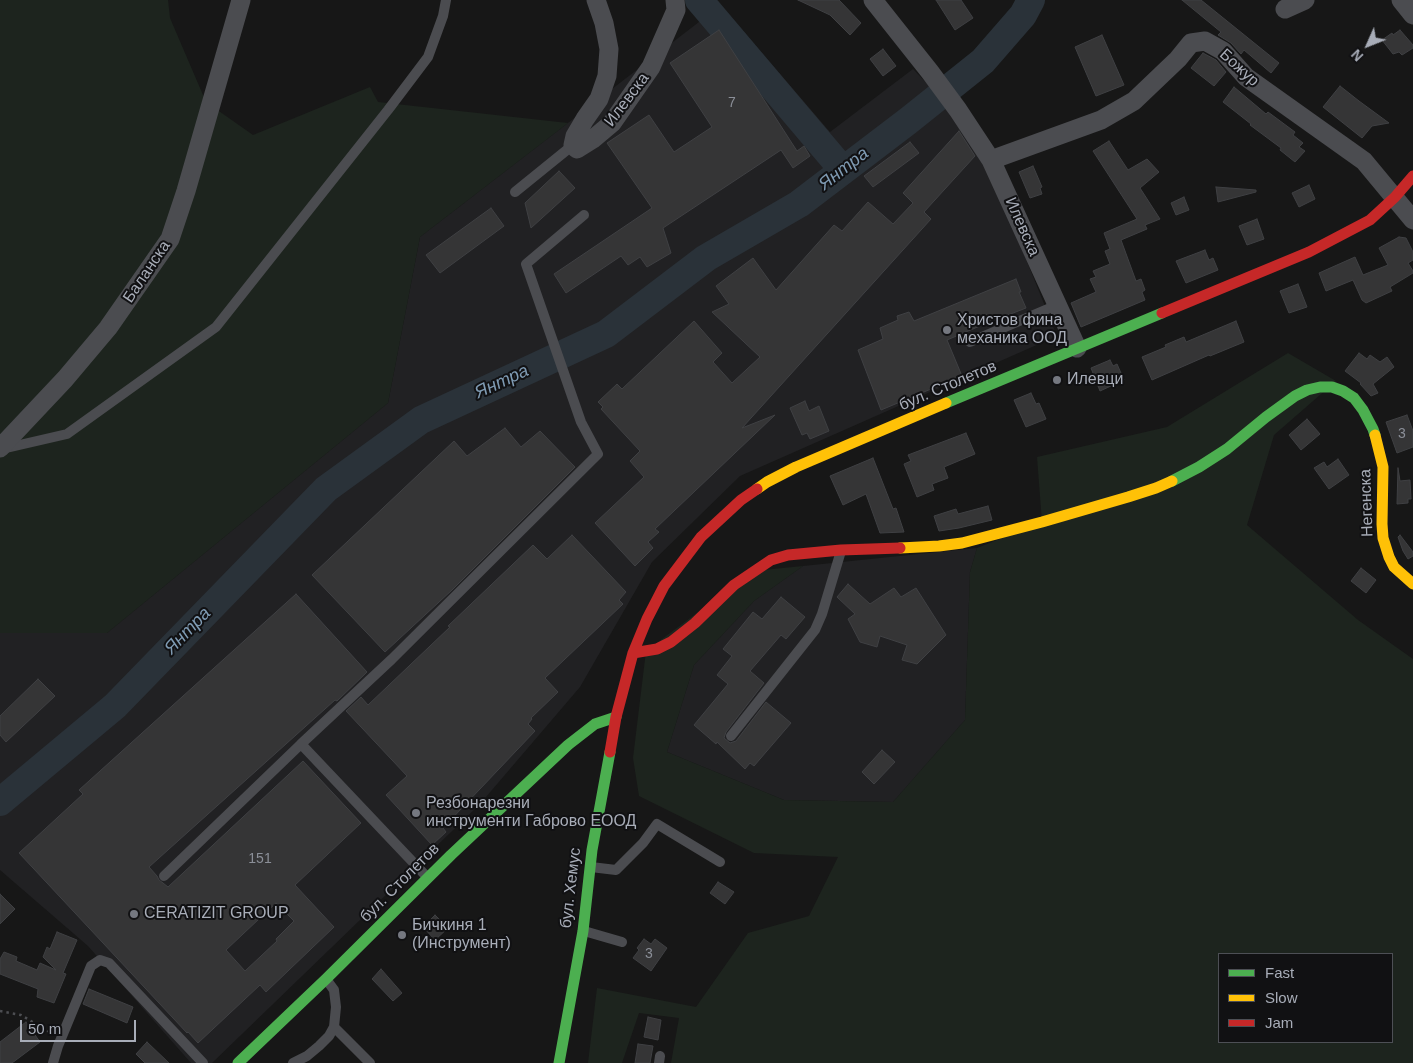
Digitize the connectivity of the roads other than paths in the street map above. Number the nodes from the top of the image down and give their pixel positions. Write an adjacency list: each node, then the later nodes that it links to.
1 (242, 0): 20 (street, Баланска)
2 (446, 0): 20 (lane)
3 (596, 0): 10 (street, Илевска)
4 (675, 0): 10 (street, Илевска)
5 (873, 0): 11 (street, Илевска)
6 (1305, 0): 8 (street)
7 (1401, 0): 9 (street)
8 (1286, 8)
9 (1413, 14)
10 (573, 146): 13 (lane)
11 (991, 160): 14 (street, Божур); 17 (street, Илевска)
12 (1413, 176): 14 (main road, бул. Столетов)
13 (515, 192)
14 (1395, 197): 16 (street, Божур); 19 (main road, бул. Столетов)
15 (584, 215): 26 (lane)
16 (1413, 220)
17 (1057, 305): 18 (lane); 19 (street, Илевска)
18 (970, 342)
19 (1077, 348): 23 (main road, бул. Столетов)
20 (0, 449)
21 (841, 550): 22 (main road, Негенска); 23 (main road, Негенска); 25 (lane)
22 (1413, 584)
23 (633, 653): 24 (main road, бул. Столетов)
24 (616, 717): 28 (main road, бул. Хемус); 30 (main road, бул. Столетов)
25 (732, 736)
26 (301, 744): 29 (lane); 30 (lane)
27 (720, 862): 28 (lane)
28 (590, 866): 31 (main road, бул. Хемус)
29 (164, 876)
30 (428, 878): 33 (main road, бул. Столетов)
31 (583, 931): 32 (lane); 40 (main road, бул. Хемус)
32 (622, 942)
33 (326, 979): 34 (lane); 37 (main road, бул. Столетов)
34 (334, 1027): 38 (lane); 39 (lane)
35 (53, 1063): 36 (lane)
36 (202, 1063)
37 (238, 1063)
38 (293, 1063)
39 (370, 1063)
40 (559, 1063)

